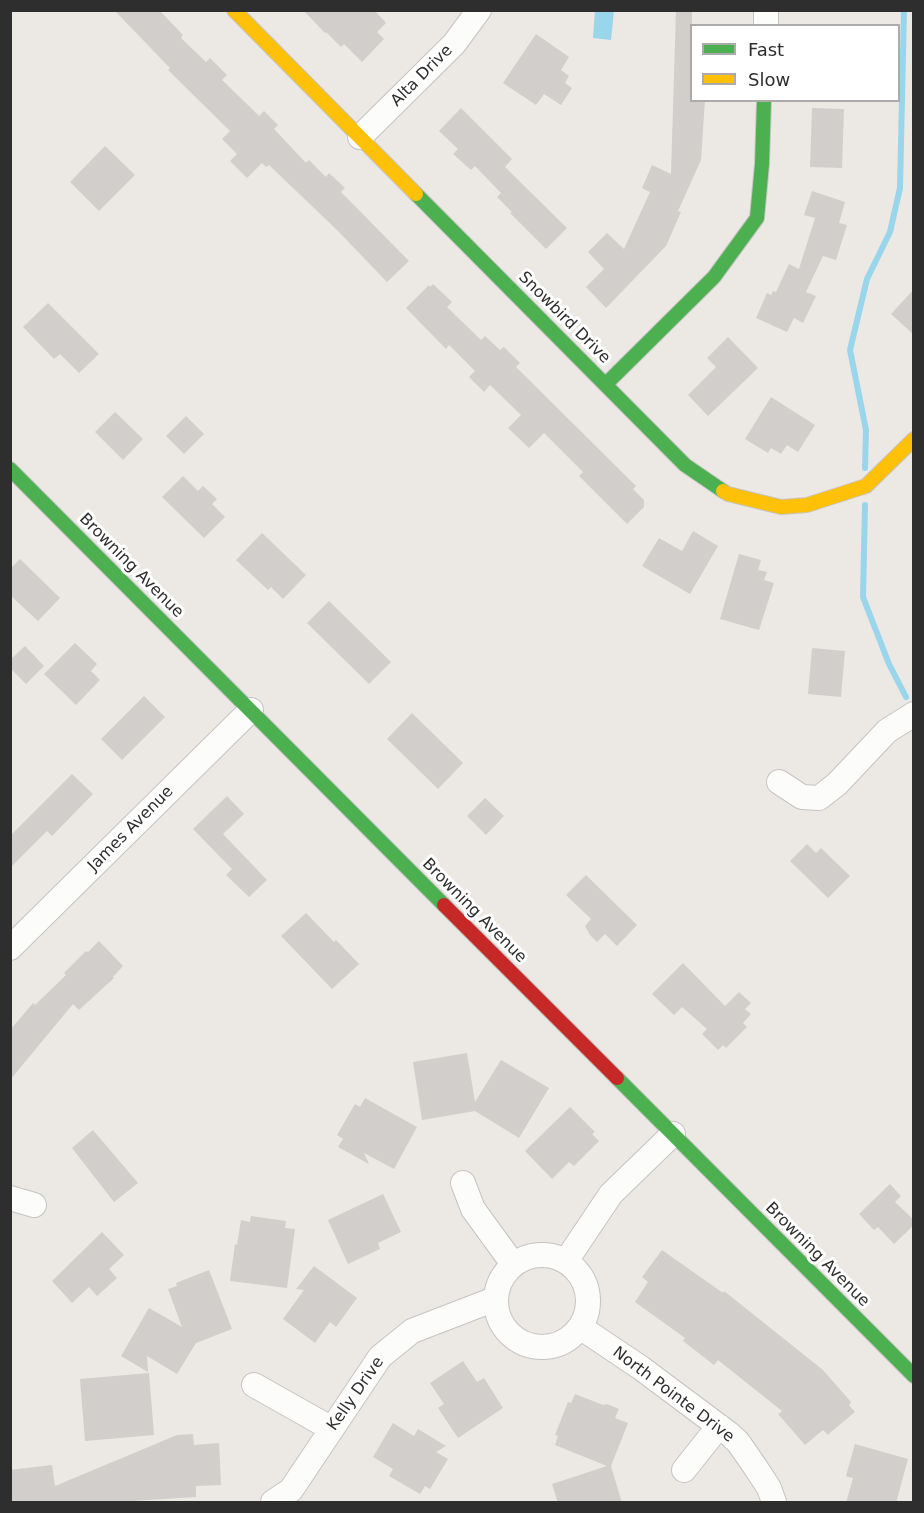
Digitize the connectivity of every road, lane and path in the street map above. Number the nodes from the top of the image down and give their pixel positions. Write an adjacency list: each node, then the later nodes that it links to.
1 (234, 10): 4 (street, Snowbird Drive)
2 (479, 10): 4 (street, Alta Drive)
3 (764, 102): 5 (street)
4 (360, 137): 5 (street, Snowbird Drive)
5 (606, 384): 6 (street, Snowbird Drive)
6 (912, 445)
7 (10, 469): 8 (street, Browning Avenue)
8 (251, 710): 11 (street, James Avenue); 12 (street, Browning Avenue)
9 (914, 714): 10 (street)
10 (779, 782)
11 (10, 948)
12 (673, 1134): 16 (street); 20 (street, Browning Avenue)
13 (463, 1183): 17 (street)
14 (10, 1198): 15 (street)
15 (34, 1205)
16 (566, 1261): 17 (street); 19 (street)
17 (513, 1264): 18 (street)
18 (495, 1299): 19 (street); 23 (street, Kelly Drive)
19 (580, 1327): 22 (street, North Pointe Drive)
20 (914, 1376)
21 (254, 1385): 23 (street)
22 (719, 1426): 24 (street); 26 (street, North Pointe Drive)
23 (332, 1429): 25 (street, Kelly Drive)
24 (684, 1470)
25 (273, 1503)
26 (774, 1503)

